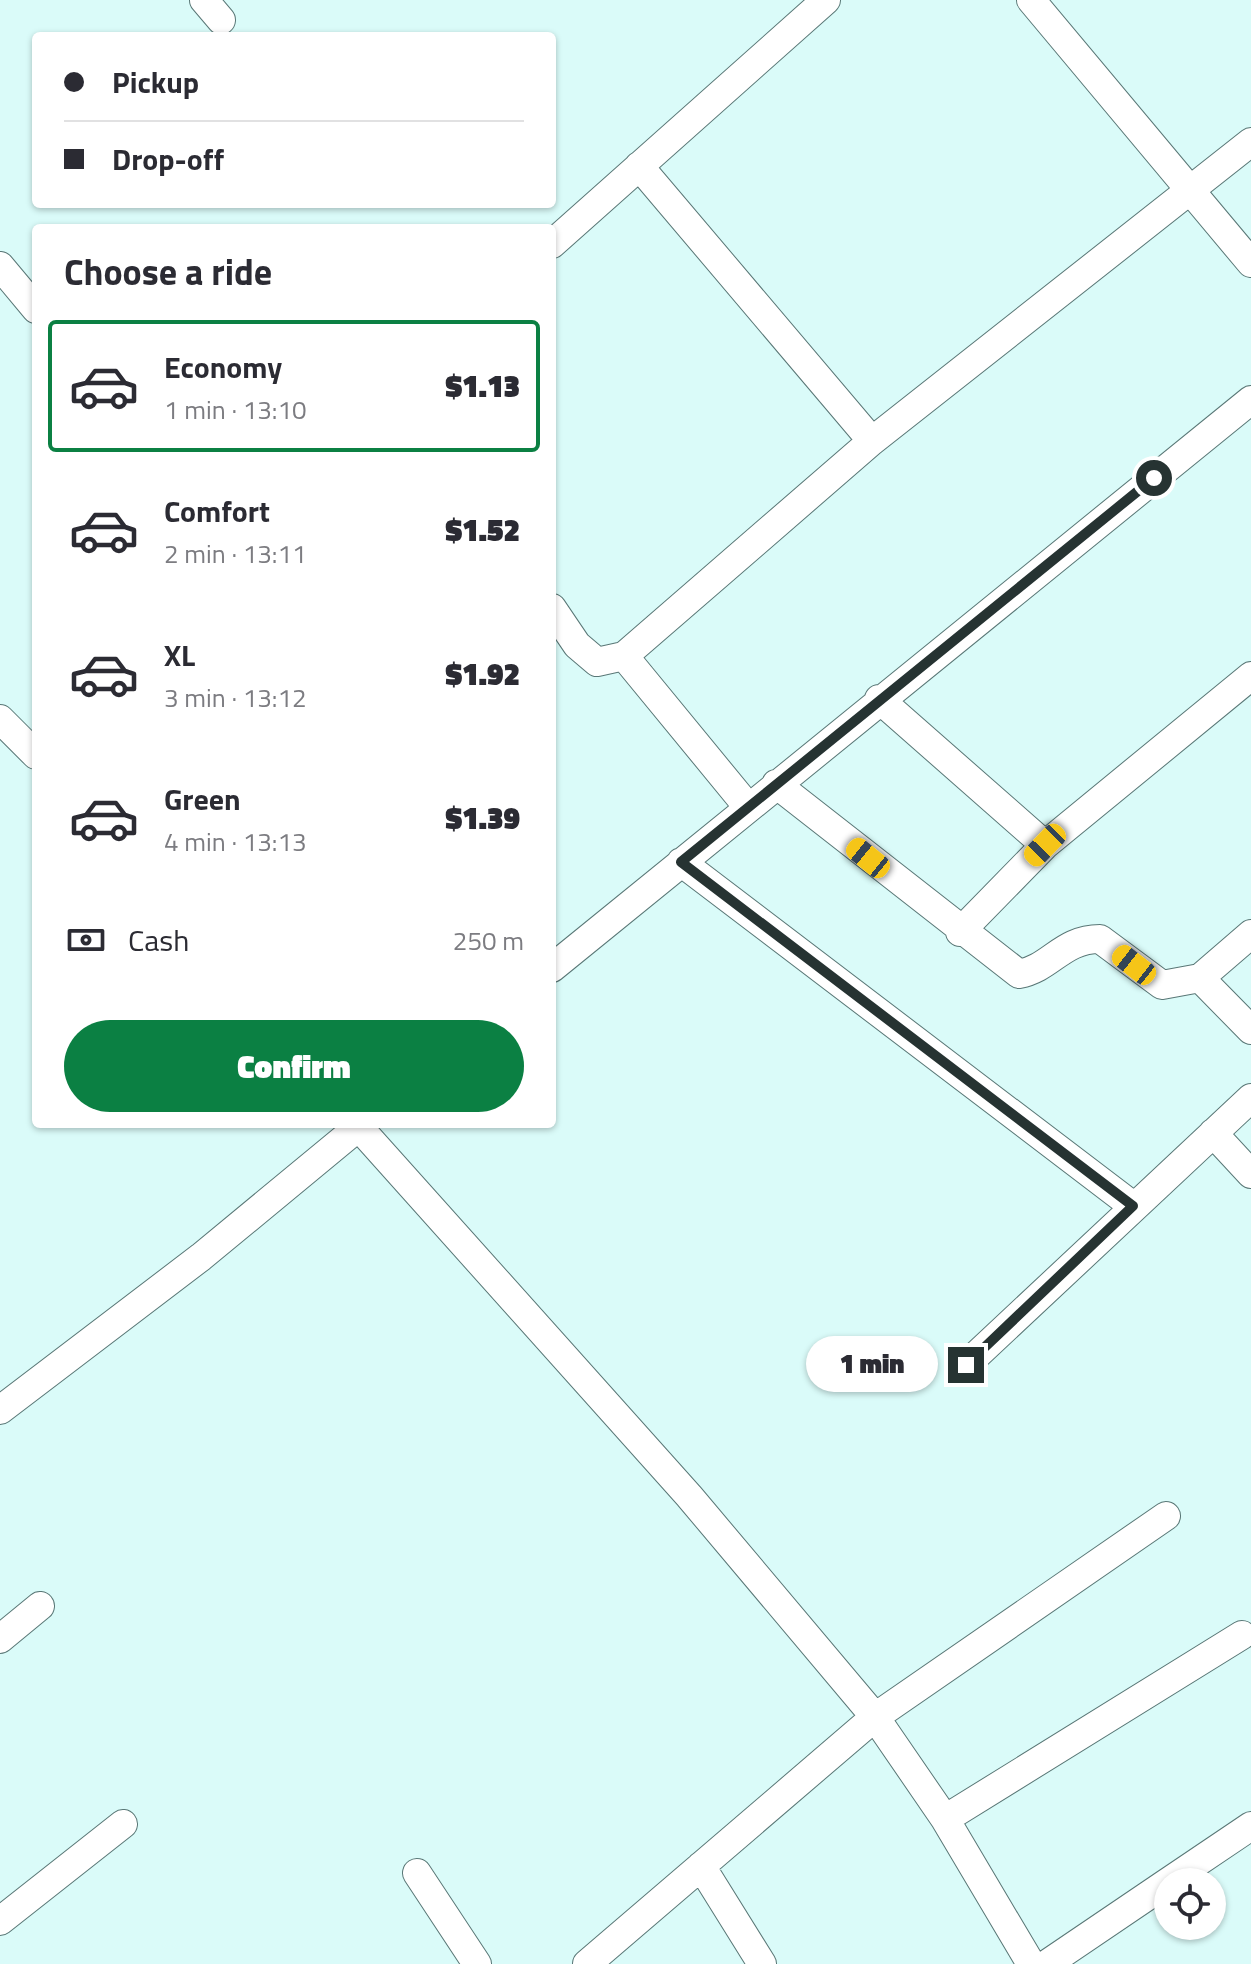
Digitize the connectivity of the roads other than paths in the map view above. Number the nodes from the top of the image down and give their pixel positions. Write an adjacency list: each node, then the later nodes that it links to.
1 (826, 0): 4 (street)
2 (1031, 0): 5 (street)
3 (1251, 142): 5 (street)
4 (639, 166): 6 (street); 11 (street)
5 (1190, 191): 7 (street); 11 (street)
6 (556, 240)
7 (1251, 263)
8 (0, 266): 9 (street)
9 (32, 304)
10 (1251, 400): 15 (street)
11 (872, 441): 13 (street)
12 (556, 614): 13 (street)
13 (624, 656): 19 (street)
14 (1251, 676): 20 (street)
15 (879, 699): 18 (street); 20 (street)
16 (0, 719): 17 (street)
17 (32, 751)
18 (776, 784): 19 (street); 22 (street)
19 (748, 807): 21 (street)
20 (1045, 845): 22 (street)
21 (681, 862): 24 (street); 32 (street)
22 (960, 932): 25 (street)
23 (1251, 934): 25 (street)
24 (556, 965)
25 (1200, 978): 26 (street)
26 (1251, 1030)
27 (1251, 1098): 30 (street)
28 (355, 1128): 34 (street)
29 (362, 1128): 39 (street)
30 (1213, 1133): 31 (street); 32 (street)
31 (1251, 1174)
32 (1133, 1206): 33 (street)
33 (966, 1365)
34 (0, 1410)
35 (1166, 1516): 39 (street)
36 (40, 1606): 38 (street)
37 (1242, 1635): 40 (street)
38 (0, 1639)
39 (875, 1717): 40 (street); 43 (street)
40 (945, 1819): 51 (street)
41 (123, 1824): 47 (street)
42 (1251, 1826): 44 (street)
43 (701, 1866): 49 (street); 50 (street)
44 (1189, 1868)
45 (417, 1873): 48 (street)
46 (1154, 1891): 52 (street)
47 (0, 1921)
48 (477, 1964)
49 (587, 1964)
50 (762, 1964)
51 (1031, 1964)
52 (1047, 1964)

